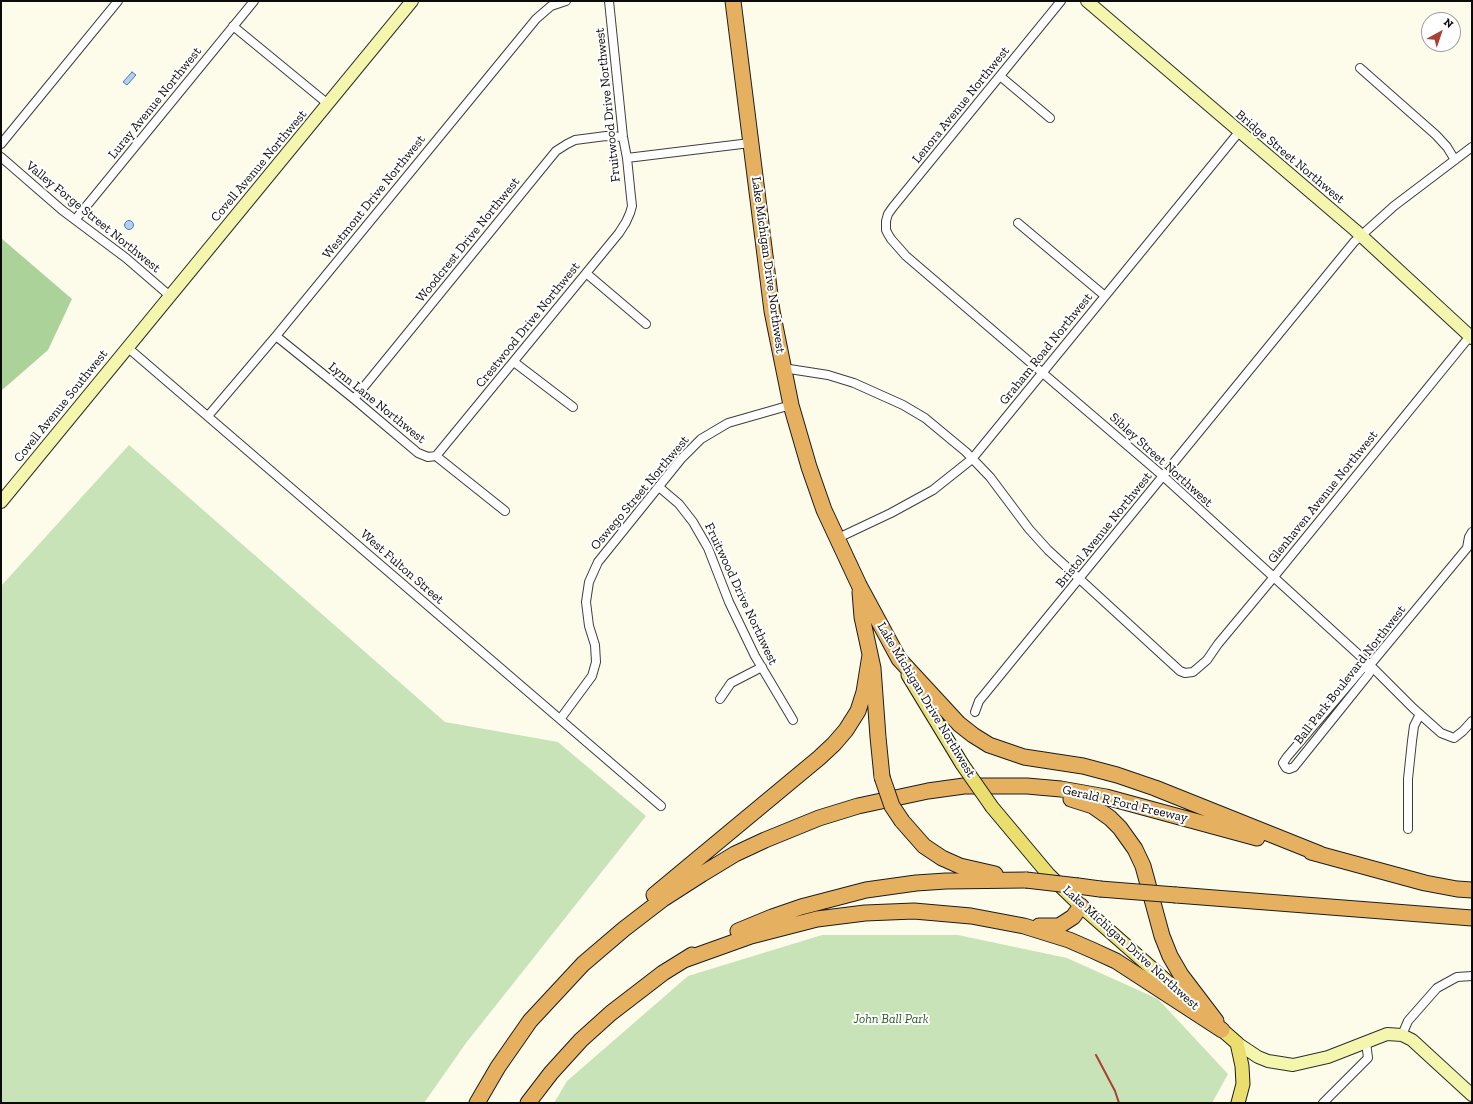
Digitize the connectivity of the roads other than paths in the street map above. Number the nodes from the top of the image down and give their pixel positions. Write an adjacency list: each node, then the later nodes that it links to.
1 (118, 1): 17 (street)
2 (254, 1): 9 (street, Luray Avenue Northwest)
3 (412, 1): 12 (main road, Covell Avenue Northwest)
4 (566, 1): 31 (street, Westmont Drive Northwest)
5 (609, 1): 15 (street, Fruitwood Drive Northwest)
6 (733, 1): 16 (highway, Lake Michigan Drive Northwest)
7 (1061, 1): 11 (street, Lenora Avenue Northwest)
8 (1087, 1): 14 (main road, Bridge Street Northwest)
9 (233, 26): 12 (street); 23 (street, Luray Avenue Northwest)
10 (1360, 68): 21 (street)
11 (1000, 76): 13 (street); 25 (street, Lenora Avenue Northwest)
12 (328, 104): 28 (main road, Covell Avenue Northwest)
13 (1050, 118)
14 (1239, 132): 26 (main road, Bridge Street Northwest); 29 (street, Graham Road Northwest)
15 (623, 137): 20 (street, Fruitwood Drive Northwest); 37 (street, Woodcrest Drive Northwest)
16 (750, 143): 20 (street); 35 (highway, Lake Michigan Drive Northwest)
17 (1, 144)
18 (1472, 147): 21 (street, Bristol Avenue Northwest)
19 (1, 157): 23 (street, Valley Forge Street Northwest)
20 (627, 158): 22 (street, Fruitwood Drive Northwest)
21 (1455, 160): 26 (street, Bristol Avenue Northwest)
22 (632, 206): 27 (street, Crestwood Drive Northwest)
23 (75, 220): 28 (street, Valley Forge Street Northwest)
24 (1018, 223): 29 (street)
25 (886, 226): 36 (street, Sibley Street Northwest)
26 (1360, 236): 32 (main road, Bridge Street Northwest); 43 (street, Bristol Avenue Northwest)
27 (586, 273): 30 (street); 34 (street, Crestwood Drive Northwest)
28 (170, 296): 33 (main road, Covell Avenue Northwest)
29 (1105, 296): 36 (street, Graham Road Northwest)
30 (646, 324)
31 (276, 336): 37 (street, Lynn Lane Northwest); 40 (street, Westmont Drive Northwest)
32 (1471, 337): 50 (street, Glenhaven Avenue Northwest)
33 (127, 347): 40 (street, West Fulton Street); 45 (main road, Covell Avenue Southwest)
34 (514, 362): 39 (street); 41 (street, Crestwood Drive Northwest)
35 (783, 368): 38 (highway, Lake Michigan Drive Northwest); 42 (street)
36 (1043, 372): 42 (street, Graham Road Northwest); 43 (street, Sibley Street Northwest)
37 (354, 399): 41 (street, Lynn Lane Northwest)
38 (791, 405): 44 (street, Oswego Street Northwest); 48 (highway, Lake Michigan Drive Northwest)
39 (573, 407)
40 (208, 416): 60 (street, West Fulton Street)
41 (436, 456): 46 (street, Lynn Lane Northwest)
42 (972, 459): 48 (street, Graham Road Northwest); 51 (street)
43 (1163, 476): 50 (street, Sibley Street Northwest); 51 (street, Bristol Avenue Northwest)
44 (659, 486): 56 (street, Fruitwood Drive Northwest); 60 (street, Oswego Street Northwest)
45 (1, 502)
46 (505, 511)
47 (1472, 532): 49 (street, Ball Park Boulevard Northwest)
48 (836, 539): 52 (highway, Lake Michigan Drive Northwest)
49 (1470, 549): 55 (street, Ball Park Boulevard Northwest)
50 (1273, 578): 51 (street, Glenhaven Avenue Northwest); 55 (street, Sibley Street Northwest)
51 (1079, 579): 58 (street, Bristol Avenue Northwest)
52 (859, 585): 53 (highway); 54 (highway, Lake Michigan Drive Northwest)
53 (870, 655): 67 (highway, bridge); 73 (highway)
54 (898, 659): 66 (highway); 69 (main road, Lake Michigan Drive Northwest, bridge)
55 (1370, 665): 55 (street, Ball Park Boulevard Northwest); 59 (street, Sibley Street Northwest)
56 (762, 667): 57 (street); 61 (street, Fruitwood Drive Northwest)
57 (720, 699)
58 (975, 712)
59 (1420, 714): 62 (street, Sibley Street Northwest); 65 (street)
60 (561, 718): 64 (street, West Fulton Street)
61 (793, 720)
62 (1472, 721)
63 (1000, 786): 66 (highway, Gerald R Ford Freeway); 73 (highway, Gerald R Ford Freeway); 75 (highway)
64 (661, 806)
65 (1408, 829)
66 (1320, 854): 68 (highway, Gerald R Ford Freeway)
67 (1024, 880): 70 (highway, bridge); 72 (highway)
68 (1472, 890)
69 (1081, 906): 71 (highway); 75 (main road, Lake Michigan Drive Northwest)
70 (1472, 918)
71 (1024, 926): 72 (highway); 75 (highway)
72 (684, 960): 81 (highway)
73 (583, 964): 80 (highway, Gerald R Ford Freeway)
74 (1472, 976): 76 (street)
75 (1222, 1030): 78 (main road, Lake Michigan Drive Northwest)
76 (1402, 1035): 77 (main road, Lake Michigan Drive Northwest); 79 (main road)
77 (1366, 1042): 78 (main road, Lake Michigan Drive Northwest); 83 (street)
78 (1237, 1043): 82 (main road)
79 (1472, 1095)
80 (477, 1103)
81 (528, 1103)
82 (1238, 1103)
83 (1323, 1103)

